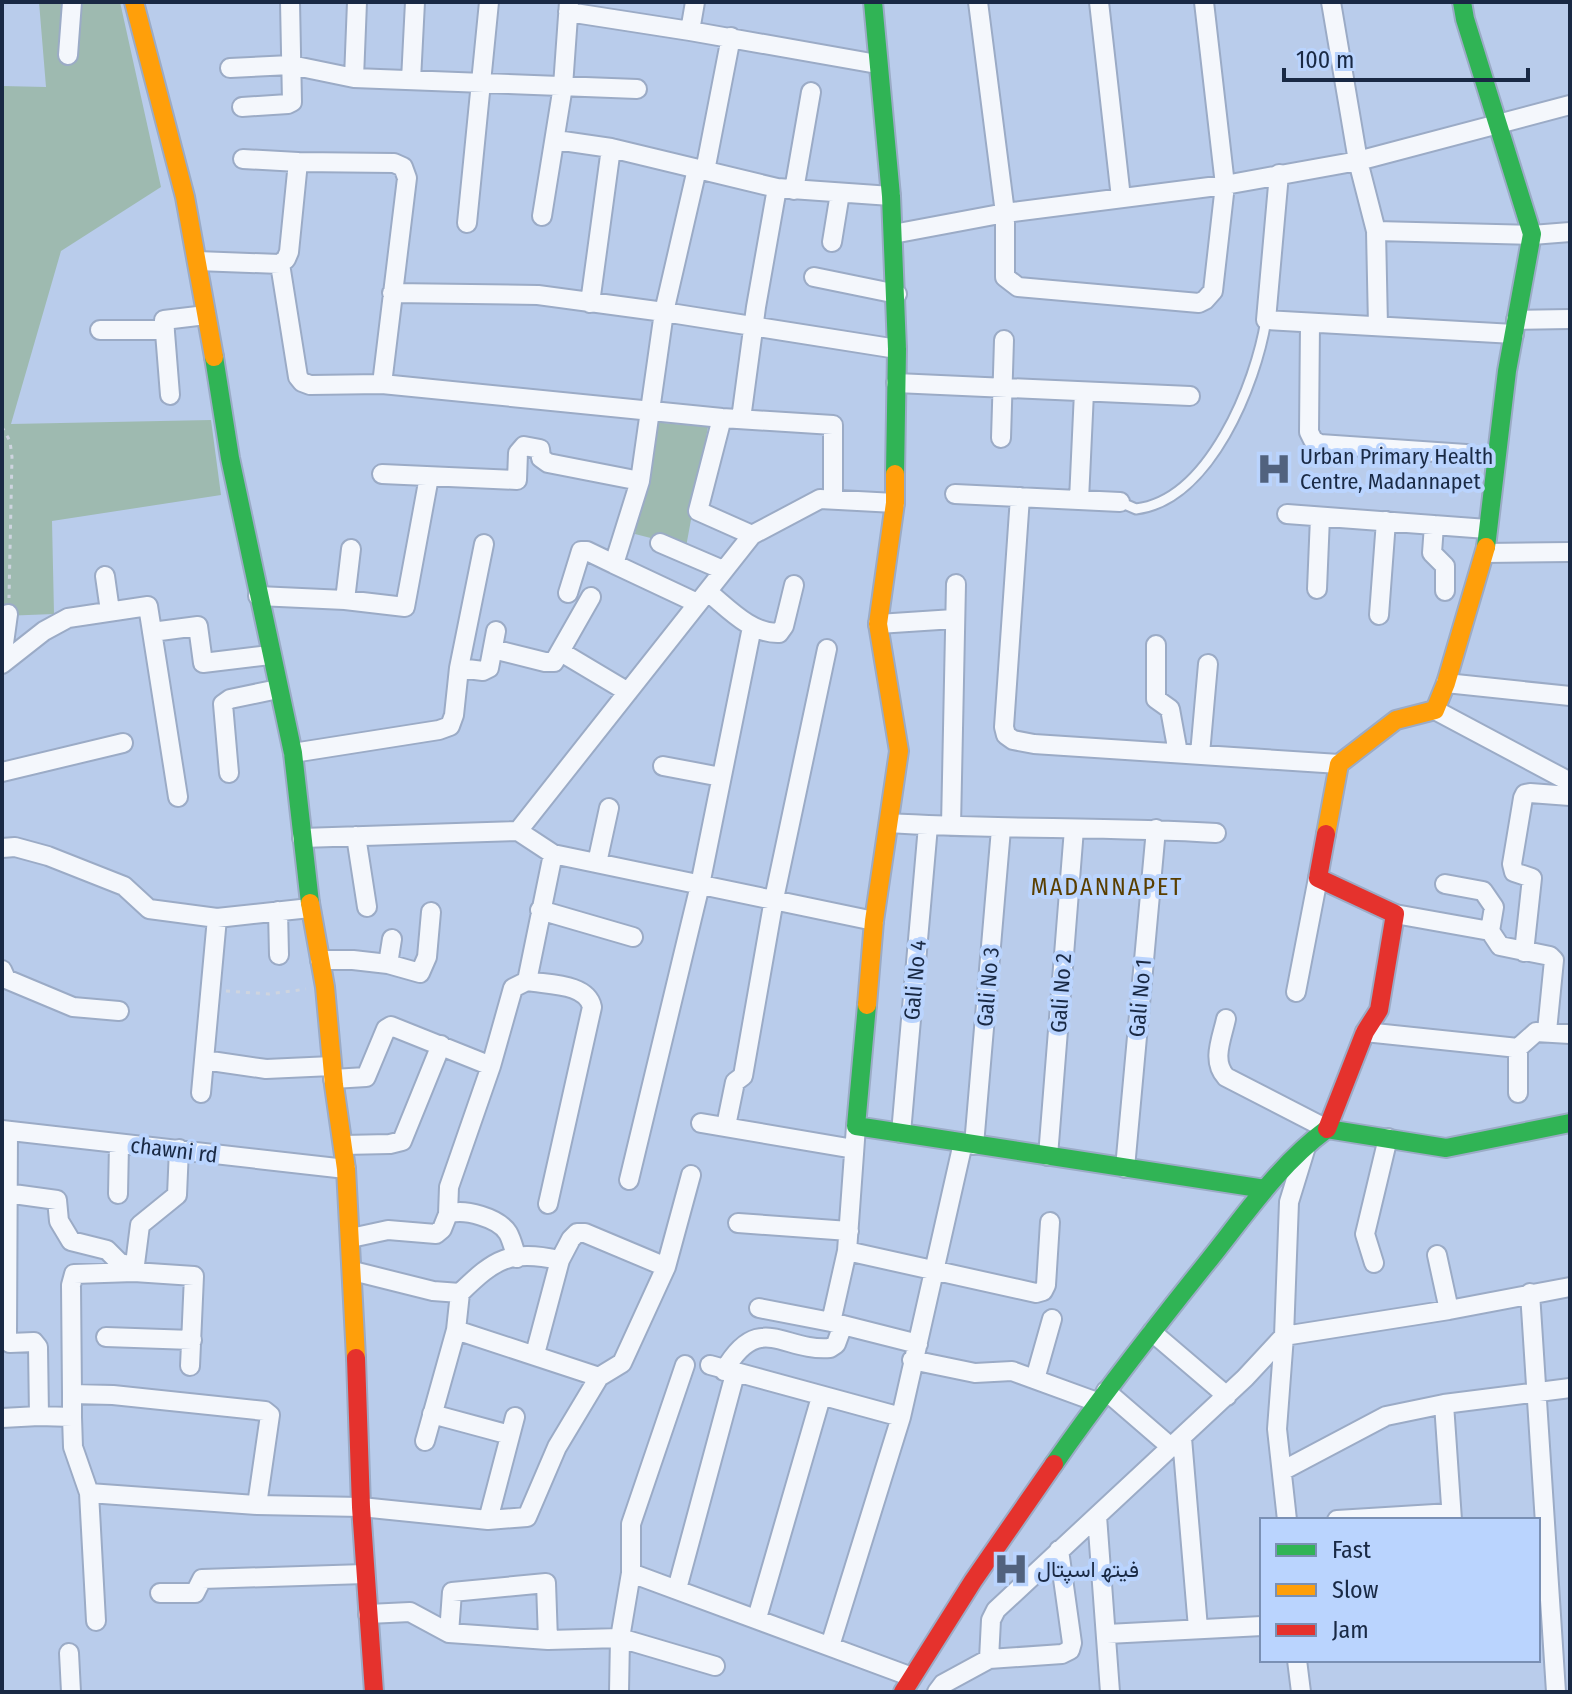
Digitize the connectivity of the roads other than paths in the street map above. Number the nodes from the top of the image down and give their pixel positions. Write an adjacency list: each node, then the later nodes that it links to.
1 (72, 2): 17 (street)
2 (134, 2): 50 (street)
3 (290, 2): 19 (street)
4 (357, 2): 21 (street)
5 (415, 2): 22 (street)
6 (489, 2): 23 (street)
7 (695, 2): 15 (street)
8 (873, 2): 18 (street)
9 (978, 2): 42 (street)
10 (1099, 2): 41 (street)
11 (1204, 2): 37 (street)
12 (1331, 2): 33 (street)
13 (1462, 2): 29 (street)
14 (569, 7): 15 (street); 24 (street)
15 (690, 31): 16 (street)
16 (731, 37): 18 (street); 35 (street)
17 (68, 55)
18 (877, 64): 40 (street)
19 (291, 65): 20 (street); 21 (street); 28 (street)
20 (230, 68)
21 (354, 78): 22 (street)
22 (411, 80): 23 (street)
23 (482, 83): 24 (street); 44 (street)
24 (563, 86): 25 (street); 30 (street)
25 (637, 89)
26 (811, 92): 38 (street)
27 (1570, 105): 29 (street)
28 (242, 107)
29 (1497, 124): 33 (street); 48 (street)
30 (556, 140): 31 (street); 43 (street)
31 (611, 148): 35 (street); 55 (street)
32 (243, 159): 34 (street)
33 (1358, 161): 36 (street); 45 (street)
34 (298, 162): 51 (street); 53 (street)
35 (701, 170): 38 (street); 56 (street)
36 (1279, 174): 37 (street); 59 (street)
37 (1225, 185): 41 (street); 42 (street)
38 (786, 189): 39 (street); 61 (street)
39 (840, 193): 40 (street); 49 (street)
40 (891, 196): 47 (street)
41 (1121, 198): 42 (street)
42 (1005, 213): 47 (street)
43 (542, 216)
44 (467, 223)
45 (1376, 231): 48 (street); 62 (street)
46 (1570, 232): 48 (street)
47 (893, 234): 54 (street)
48 (1532, 235): 63 (street)
49 (832, 242)
50 (197, 261): 51 (street); 57 (street)
51 (280, 264): 69 (street)
52 (814, 277): 54 (street)
53 (392, 293): 55 (street); 69 (street)
54 (897, 294): 67 (street)
55 (590, 303): 56 (street)
56 (664, 312): 61 (street); 74 (street)
57 (206, 315): 65 (street); 107 (street)
58 (1570, 319): 63 (street)
59 (1266, 320): 60 (street); 86 (lane)
60 (1310, 324): 62 (street); 78 (street)
61 (754, 326): 67 (street); 76 (street)
62 (1378, 326): 63 (street)
63 (1515, 327): 92 (street)
64 (100, 330): 65 (street)
65 (165, 330): 72 (street)
66 (1004, 340): 70 (street)
67 (897, 349): 68 (street)
68 (896, 383): 70 (street); 87 (street)
69 (382, 384): 74 (street)
70 (1002, 387): 71 (street); 77 (street)
71 (1084, 392): 73 (street); 85 (street)
72 (170, 395)
73 (1190, 396)
74 (650, 410): 75 (street); 81 (street)
75 (722, 418): 76 (street); 93 (street)
76 (741, 419): 84 (street)
77 (1001, 438)
78 (1466, 454)
79 (382, 474): 80 (street)
80 (429, 477): 81 (street); 110 (street)
81 (640, 481): 99 (street)
82 (955, 494): 83 (street)
83 (1020, 497): 85 (street); 132 (street)
84 (833, 499): 87 (street); 93 (street)
85 (1079, 500): 86 (street)
86 (1120, 502)
87 (895, 503): 115 (street)
88 (1287, 514): 89 (street)
89 (1320, 517): 90 (street); 104 (street)
90 (1386, 521): 91 (street); 113 (street)
91 (1434, 525): 92 (street); 105 (street)
92 (1487, 529): 98 (street)
93 (752, 535): 100 (street)
94 (660, 543): 100 (street)
95 (484, 544): 124 (street)
96 (351, 549): 110 (street)
97 (1570, 552): 98 (street)
98 (1485, 553): 125 (street)
99 (614, 564): 106 (street); 109 (street)
100 (723, 570): 109 (street)
101 (105, 576): 111 (street)
102 (956, 584): 114 (street)
103 (794, 585): 116 (street)
104 (1317, 589)
105 (1445, 591)
106 (568, 593)
107 (258, 596): 110 (street); 121 (street)
108 (591, 597): 120 (street)
109 (702, 597): 116 (street); 127 (street)
110 (345, 600)
111 (110, 611): 117 (street); 122 (street)
112 (8, 614): 122 (street)
113 (1379, 615)
114 (954, 619): 115 (street); 145 (street)
115 (878, 624): 143 (street)
116 (752, 627): 138 (street)
117 (152, 632): 121 (street); 141 (street)
118 (1156, 645): 132 (street)
119 (827, 649): 159 (street)
120 (561, 652): 124 (street); 127 (street)
121 (270, 655): 126 (street)
122 (2, 661)
123 (1208, 664): 133 (street)
124 (459, 668): 131 (street)
125 (1446, 683): 128 (street); 129 (street)
126 (278, 689): 131 (street); 137 (street)
127 (628, 692): 149 (street)
128 (1570, 696)
129 (1435, 710): 134 (street); 139 (street)
130 (123, 743): 136 (street)
131 (293, 753): 152 (street)
132 (1178, 753): 133 (street)
133 (1200, 754): 134 (street)
134 (1339, 764): 156 (street)
135 (663, 766): 138 (street)
136 (2, 772)
137 (229, 773)
138 (721, 777): 158 (street)
139 (1570, 782)
140 (1570, 796): 166 (street)
141 (178, 797)
142 (609, 808): 155 (street)
143 (889, 823): 144 (street); 169 (street)
144 (928, 826): 145 (street); 199 (street, Gali No 4)
145 (951, 826): 146 (street)
146 (1001, 829): 147 (street); 203 (street, Gali No 3)
147 (1074, 829): 148 (street); 207 (street, Gali No 2)
148 (1156, 829): 150 (street); 208 (street, Gali No 1)
149 (518, 831): 151 (street); 154 (street)
150 (1216, 833)
151 (356, 836): 152 (street); 160 (street)
152 (302, 838): 162 (street)
153 (2, 848): 168 (street)
154 (553, 854): 155 (street); 163 (street)
155 (597, 863): 158 (street)
156 (1318, 878): 167 (street); 180 (street)
157 (1445, 884): 161 (street)
158 (700, 885): 159 (street); 211 (street)
159 (774, 899): 169 (street); 195 (street)
160 (367, 907)
161 (1494, 907): 166 (street); 170 (street)
162 (310, 908): 164 (street); 175 (street)
163 (540, 910): 171 (street); 179 (street)
164 (278, 911): 168 (street); 174 (street)
165 (431, 912): 176 (street)
166 (1529, 912): 173 (street)
167 (1395, 914): 170 (street); 184 (street)
168 (217, 918): 188 (street)
169 (874, 921): 196 (street)
170 (1490, 931): 173 (street)
171 (633, 937)
172 (392, 939): 176 (street)
173 (1524, 952): 178 (street)
174 (279, 955)
175 (320, 960): 176 (street); 190 (street)
176 (388, 964)
177 (2, 970): 181 (street)
178 (1562, 976): 183 (street)
179 (527, 981): 189 (street); 215 (street)
180 (1296, 992)
181 (119, 1011)
182 (1226, 1019): 197 (street)
183 (1547, 1031): 185 (street); 187 (street)
184 (1365, 1032): 187 (street); 197 (street)
185 (1570, 1034)
186 (441, 1045): 189 (street); 190 (street); 204 (street)
187 (1518, 1048): 192 (street)
188 (204, 1060): 190 (street); 191 (street)
189 (491, 1066): 216 (street)
190 (333, 1073): 204 (street)
191 (201, 1093)
192 (1518, 1093)
193 (701, 1123): 195 (street)
194 (1570, 1123): 200 (street)
195 (726, 1126): 206 (street)
196 (856, 1126): 199 (street); 206 (street)
197 (1327, 1129): 200 (street); 201 (street)
198 (5, 1131): 202 (street, chawni rd); 213 (street)
199 (901, 1133): 203 (street)
200 (1388, 1138): 226 (street)
201 (1308, 1143): 212 (street); 240 (street)
202 (119, 1144): 205 (street, chawni rd); 214 (street)
203 (968, 1144): 207 (street); 229 (street, Gali No 3)
204 (343, 1145): 209 (street)
205 (179, 1149): 209 (street, chawni rd); 228 (street)
206 (854, 1149): 219 (street)
207 (1048, 1156): 208 (street)
208 (1125, 1168): 212 (street)
209 (346, 1169): 220 (street)
210 (691, 1175): 227 (street)
211 (629, 1180)
212 (1265, 1189): 239 (street)
213 (6, 1193): 221 (street); 228 (street)
214 (118, 1194)
215 (548, 1204)
216 (448, 1214): 220 (street); 224 (street)
217 (1050, 1222): 229 (street)
218 (738, 1223): 219 (street)
219 (849, 1231): 222 (street)
220 (351, 1238): 230 (street)
221 (4, 1241): 258 (street)
222 (847, 1251): 229 (street); 237 (street)
223 (1437, 1255): 235 (street)
224 (517, 1258): 225 (street); 232 (street)
225 (560, 1260): 227 (street); 244 (street)
226 (1374, 1263)
227 (666, 1267): 248 (street)
228 (134, 1269): 242 (street); 252 (street)
229 (936, 1269): 243 (street, Gali No 3)
230 (353, 1271): 232 (street); 267 (street)
231 (1570, 1287): 233 (street)
232 (460, 1293): 238 (street)
233 (1530, 1293): 235 (street); 251 (street)
234 (759, 1308): 237 (street)
235 (1449, 1310): 240 (street)
236 (1052, 1319): 249 (street)
237 (837, 1323): 243 (street); 247 (street)
238 (456, 1330): 244 (street); 257 (street)
239 (1152, 1332): 253 (street); 254 (street)
240 (1284, 1336): 254 (street); 264 (street)
241 (106, 1337): 242 (street)
242 (192, 1340): 246 (street)
243 (915, 1352): 249 (street); 260 (street, Gali No 3)
244 (535, 1354): 248 (street)
245 (685, 1365): 274 (street)
246 (190, 1366)
247 (723, 1370): 255 (street); 276 (street)
248 (599, 1377): 272 (street)
249 (1035, 1379): 253 (street)
250 (1570, 1388): 251 (street)
251 (1537, 1393): 256 (street); 278 (street)
252 (72, 1394): 259 (street); 266 (street)
253 (1102, 1396): 263 (street); 293 (street)
254 (1227, 1396): 263 (street)
255 (821, 1397): 260 (street); 280 (street)
256 (1444, 1404): 264 (street); 269 (street)
257 (432, 1414): 262 (street); 272 (street)
258 (39, 1416): 259 (street); 261 (street)
259 (72, 1417): 265 (street)
260 (901, 1417): 288 (street, Gali No 3)
261 (2, 1418)
262 (425, 1441)
263 (1177, 1443): 268 (street); 283 (street)
264 (1282, 1471): 270 (street)
265 (89, 1493): 266 (street); 281 (street)
266 (257, 1505): 267 (street)
267 (361, 1507): 272 (street); 275 (street)
268 (1097, 1516): 273 (street); 285 (street)
269 (1451, 1516): 271 (street)
270 (1287, 1518)
271 (1394, 1518)
272 (488, 1520)
273 (1059, 1550): 290 (street); 290 (street)
274 (631, 1573): 276 (street); 286 (street)
275 (365, 1574): 277 (street); 279 (street)
276 (677, 1589): 280 (street)
277 (160, 1593)
278 (1552, 1611): 300 (street)
279 (368, 1614): 284 (street); 295 (street)
280 (757, 1618): 288 (street)
281 (96, 1621)
282 (1260, 1626): 283 (street)
283 (1198, 1628): 285 (street)
284 (449, 1633): 287 (street); 287 (street)
285 (1107, 1634): 298 (street)
286 (620, 1638): 287 (street); 292 (street); 296 (street)
287 (548, 1640)
288 (830, 1646): 293 (street)
289 (69, 1653): 294 (street)
290 (989, 1659): 297 (street)
291 (1297, 1662): 299 (street)
292 (715, 1666)
293 (908, 1684)
294 (71, 1692)
295 (374, 1692)
296 (619, 1692)
297 (937, 1692)
298 (1110, 1692)
299 (1301, 1692)
300 (1556, 1692)

